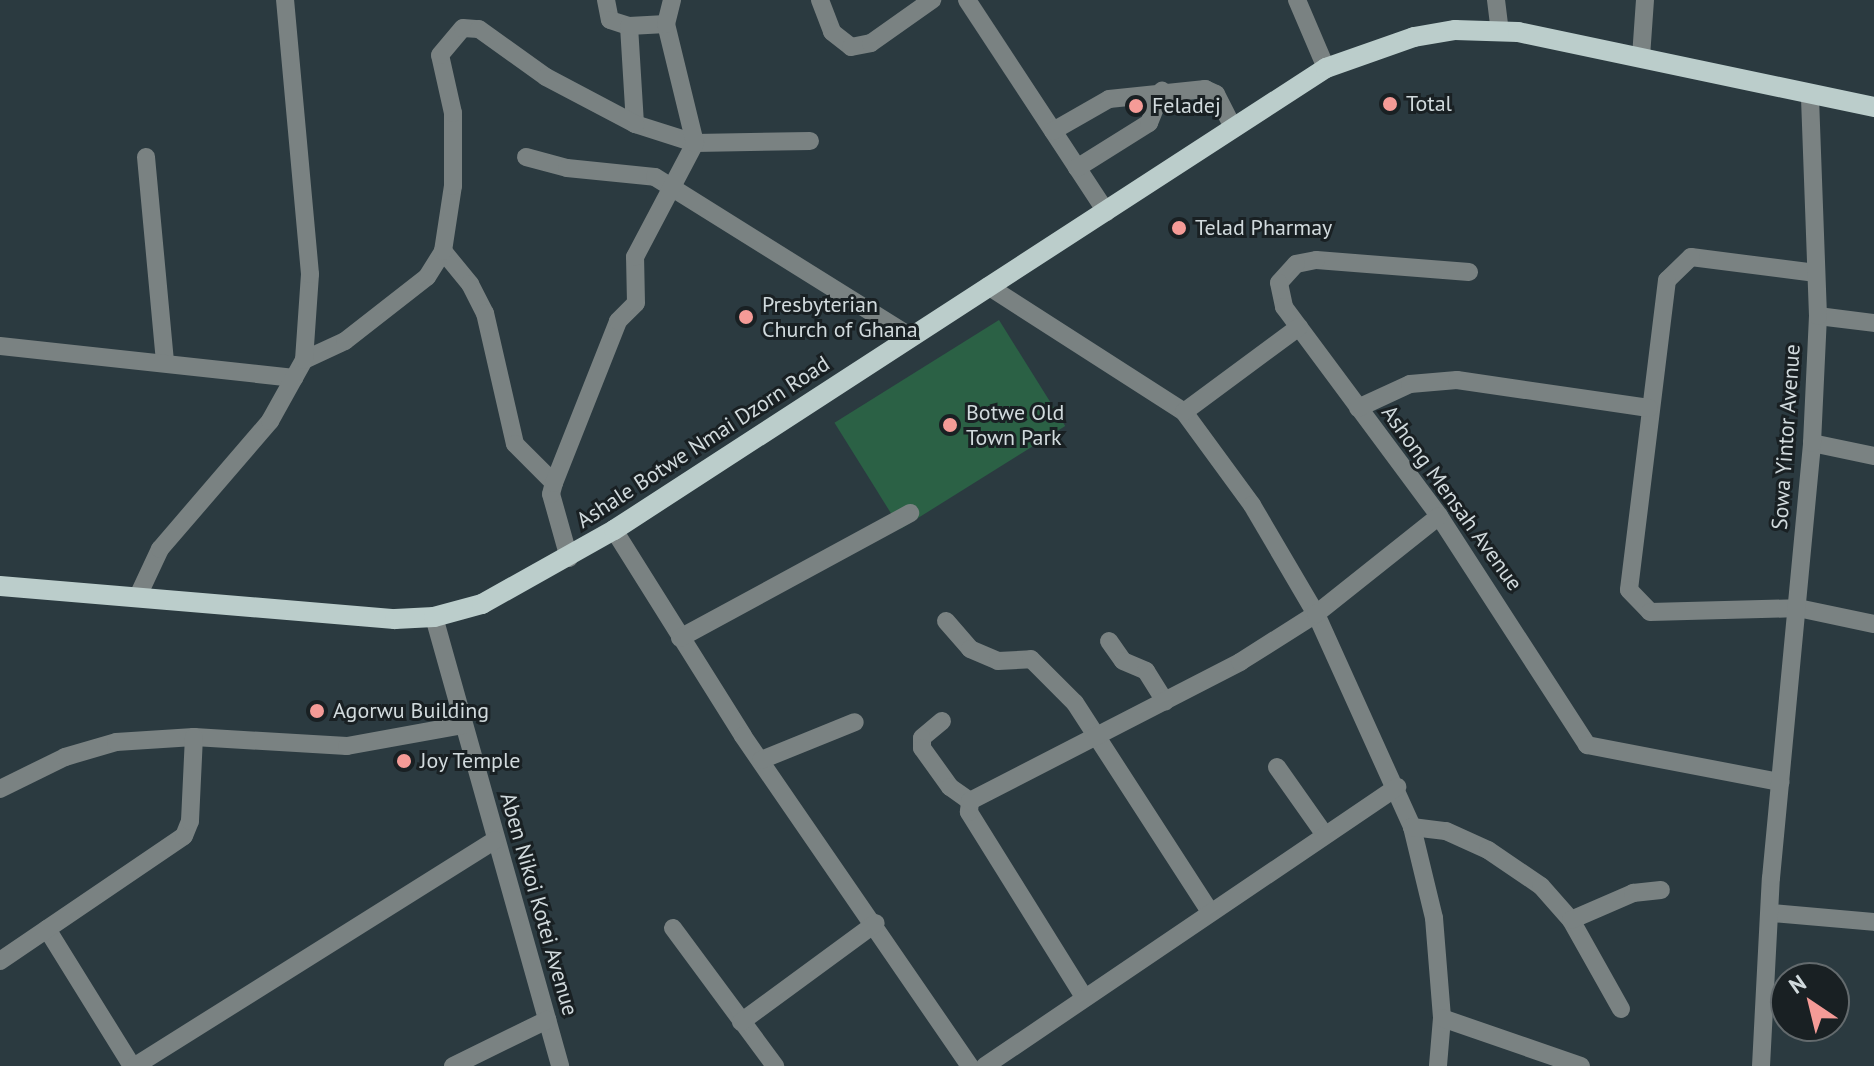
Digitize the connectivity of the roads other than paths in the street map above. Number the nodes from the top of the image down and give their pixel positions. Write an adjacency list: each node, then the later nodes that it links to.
1 (285, 0): 37 (street)
2 (606, 0): 11 (street)
3 (672, 0): 10 (street)
4 (820, 0): 5 (street)
5 (932, 0)
6 (967, 0): 20 (street)
7 (1297, 0): 14 (street)
8 (1496, 0): 12 (street)
9 (1645, 0): 13 (street)
10 (666, 24): 11 (street); 22 (street)
11 (629, 26): 18 (street)
12 (1500, 32): 13 (main road, Ashale Botwe Nmai Dzorn Road); 14 (main road, Ashale Botwe Nmai Dzorn Road)
13 (1641, 57): 16 (main road, Ashale Botwe Nmai Dzorn Road)
14 (1326, 68): 19 (main road, Ashale Botwe Nmai Dzorn Road)
15 (1162, 91): 19 (street); 20 (street); 25 (street)
16 (1810, 94): 17 (main road, Ashale Botwe Nmai Dzorn Road); 30 (street, Sowa Yintor Avenue)
17 (1874, 107)
18 (635, 124): 22 (street); 28 (street)
19 (1233, 127): 27 (main road, Ashale Botwe Nmai Dzorn Road)
20 (1053, 131): 25 (street)
21 (810, 141): 22 (street)
22 (695, 143): 26 (street)
23 (146, 157): 38 (street)
24 (526, 157): 26 (street)
25 (1077, 168): 27 (street)
26 (674, 188): 35 (street); 45 (street)
27 (1106, 212): 31 (main road, Ashale Botwe Nmai Dzorn Road)
28 (443, 251): 37 (street); 45 (street)
29 (1469, 272): 34 (street, Ashong Mensah Avenue)
30 (1816, 273): 32 (street, Sowa Yintor Avenue); 41 (street)
31 (988, 286): 35 (main road, Ashale Botwe Nmai Dzorn Road); 42 (street)
32 (1818, 316): 33 (street); 43 (street, Sowa Yintor Avenue)
33 (1874, 323)
34 (1299, 327): 40 (street, Ashong Mensah Avenue); 42 (street)
35 (909, 336): 48 (main road, Ashale Botwe Nmai Dzorn Road)
36 (0, 346): 38 (street)
37 (304, 360): 39 (street)
38 (165, 361): 39 (street)
39 (294, 378): 51 (street)
40 (1358, 408): 41 (street); 47 (street, Ashong Mensah Avenue)
41 (1649, 408): 52 (street)
42 (1184, 412): 53 (street)
43 (1812, 443): 44 (street); 52 (street, Sowa Yintor Avenue)
44 (1874, 456)
45 (554, 483): 49 (street)
46 (910, 513): 57 (street)
47 (1439, 516): 53 (street); 67 (street, Ashong Mensah Avenue)
48 (614, 530): 49 (main road, Ashale Botwe Nmai Dzorn Road); 57 (street)
49 (569, 558): 54 (main road, Ashale Botwe Nmai Dzorn Road)
50 (0, 586): 51 (main road, Ashale Botwe Nmai Dzorn Road)
51 (138, 596): 54 (main road, Ashale Botwe Nmai Dzorn Road)
52 (1798, 608): 56 (street); 67 (street, Sowa Yintor Avenue)
53 (1316, 614): 59 (street); 68 (street)
54 (434, 617): 62 (street, Aben Nikoi Kotei Avenue)
55 (946, 621): 64 (street)
56 (1874, 624)
57 (680, 638): 65 (street)
58 (1109, 641): 59 (street)
59 (1165, 702): 64 (street)
60 (942, 721): 70 (street)
61 (855, 722): 65 (street)
62 (462, 725): 63 (street); 73 (street, Aben Nikoi Kotei Avenue)
63 (194, 737): 69 (street); 81 (street)
64 (1096, 737): 70 (street); 75 (street)
65 (761, 760): 79 (street)
66 (1277, 767): 72 (street)
67 (1780, 782): 76 (street, Sowa Yintor Avenue)
68 (1397, 787): 71 (street); 72 (street)
69 (0, 789)
70 (970, 801): 83 (street)
71 (1412, 827): 77 (street); 85 (street)
72 (1325, 835): 75 (street)
73 (495, 840): 86 (street, Aben Nikoi Kotei Avenue); 88 (street)
74 (1661, 890): 77 (street)
75 (1210, 912): 83 (street)
76 (1772, 913): 78 (street); 96 (street, Sowa Yintor Avenue)
77 (1571, 920): 84 (street)
78 (1874, 922)
79 (876, 923): 87 (street); 93 (street)
80 (673, 928): 87 (street)
81 (47, 929): 82 (street); 88 (street)
82 (0, 961)
83 (1084, 997): 94 (street)
84 (1621, 1009)
85 (1442, 1018): 89 (street); 95 (street)
86 (547, 1020): 90 (street); 91 (street, Aben Nikoi Kotei Avenue)
87 (741, 1022): 92 (street)
88 (139, 1065)
89 (1432, 1065)
90 (453, 1066)
91 (560, 1066)
92 (775, 1066)
93 (970, 1066)
94 (985, 1066)
95 (1581, 1066)
96 (1761, 1066)

